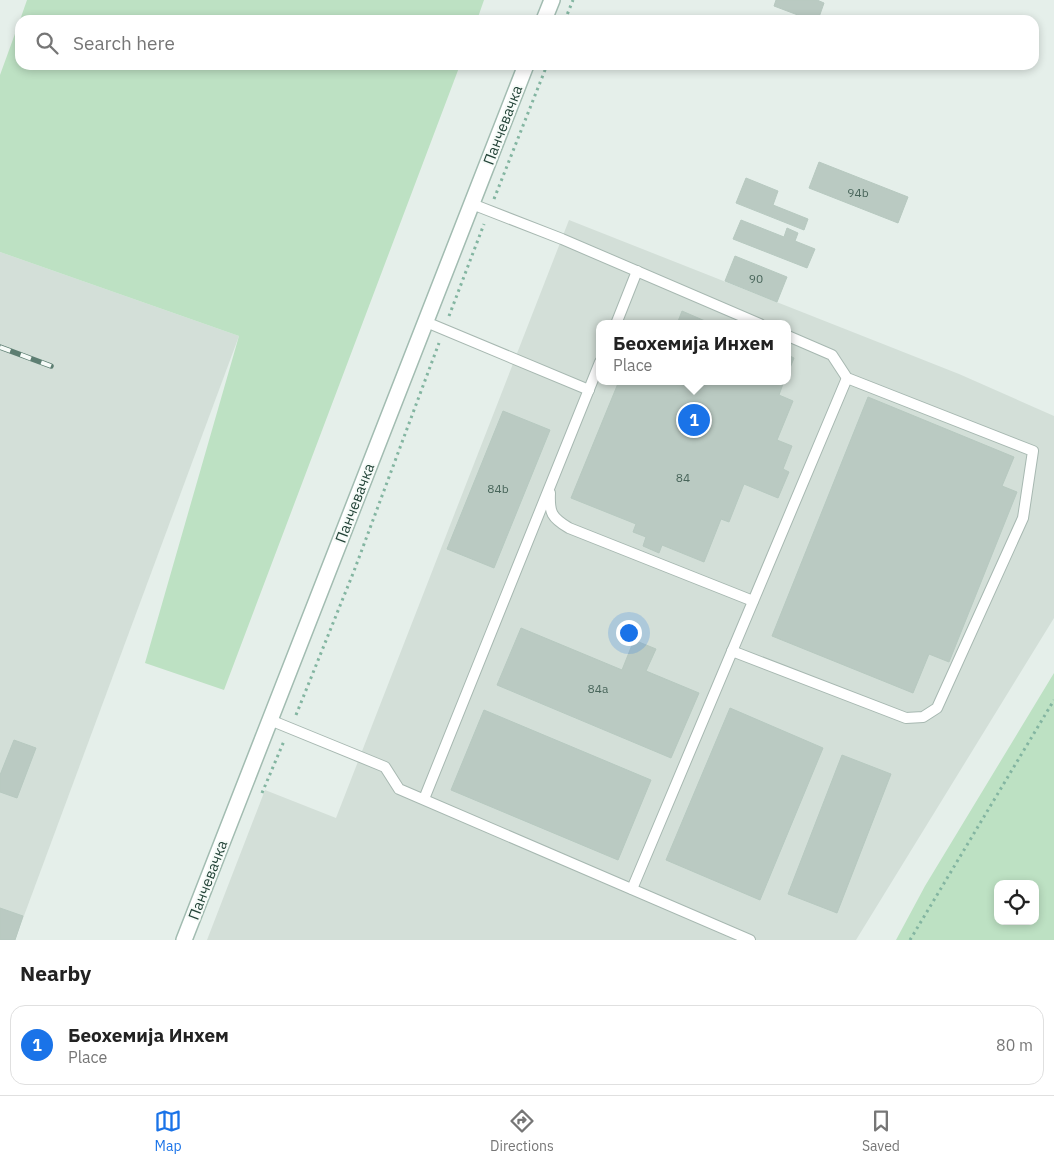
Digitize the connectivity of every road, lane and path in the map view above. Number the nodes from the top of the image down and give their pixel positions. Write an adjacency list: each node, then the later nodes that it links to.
1 (552, 0): 3 (street)
2 (573, 0): 4 (path)
3 (546, 15)
4 (567, 15)
5 (524, 70): 7 (street, Панчевачка)
6 (545, 70): 8 (path)
7 (472, 204): 8 (lane); 12 (street, Панчевачка)
8 (489, 211): 9 (lane); 13 (path)
9 (637, 271): 10 (lane); 11 (lane)
10 (618, 320)
11 (751, 320)
12 (426, 322): 13 (lane); 22 (street, Панчевачка)
13 (443, 330): 17 (lane); 23 (path)
14 (791, 337): 16 (lane)
15 (596, 372): 17 (lane)
16 (847, 378): 19 (lane); 20 (lane)
17 (589, 390): 18 (lane)
18 (550, 487): 19 (lane); 25 (lane)
19 (752, 601): 20 (lane)
20 (732, 651): 26 (lane)
21 (1054, 700): 29 (path)
22 (270, 720): 23 (lane); 27 (street, Панчевачка)
23 (290, 728): 24 (path); 25 (lane)
24 (260, 797)
25 (424, 799): 26 (lane)
26 (632, 889): 28 (lane)
27 (184, 940)
28 (750, 940)
29 (910, 940)

